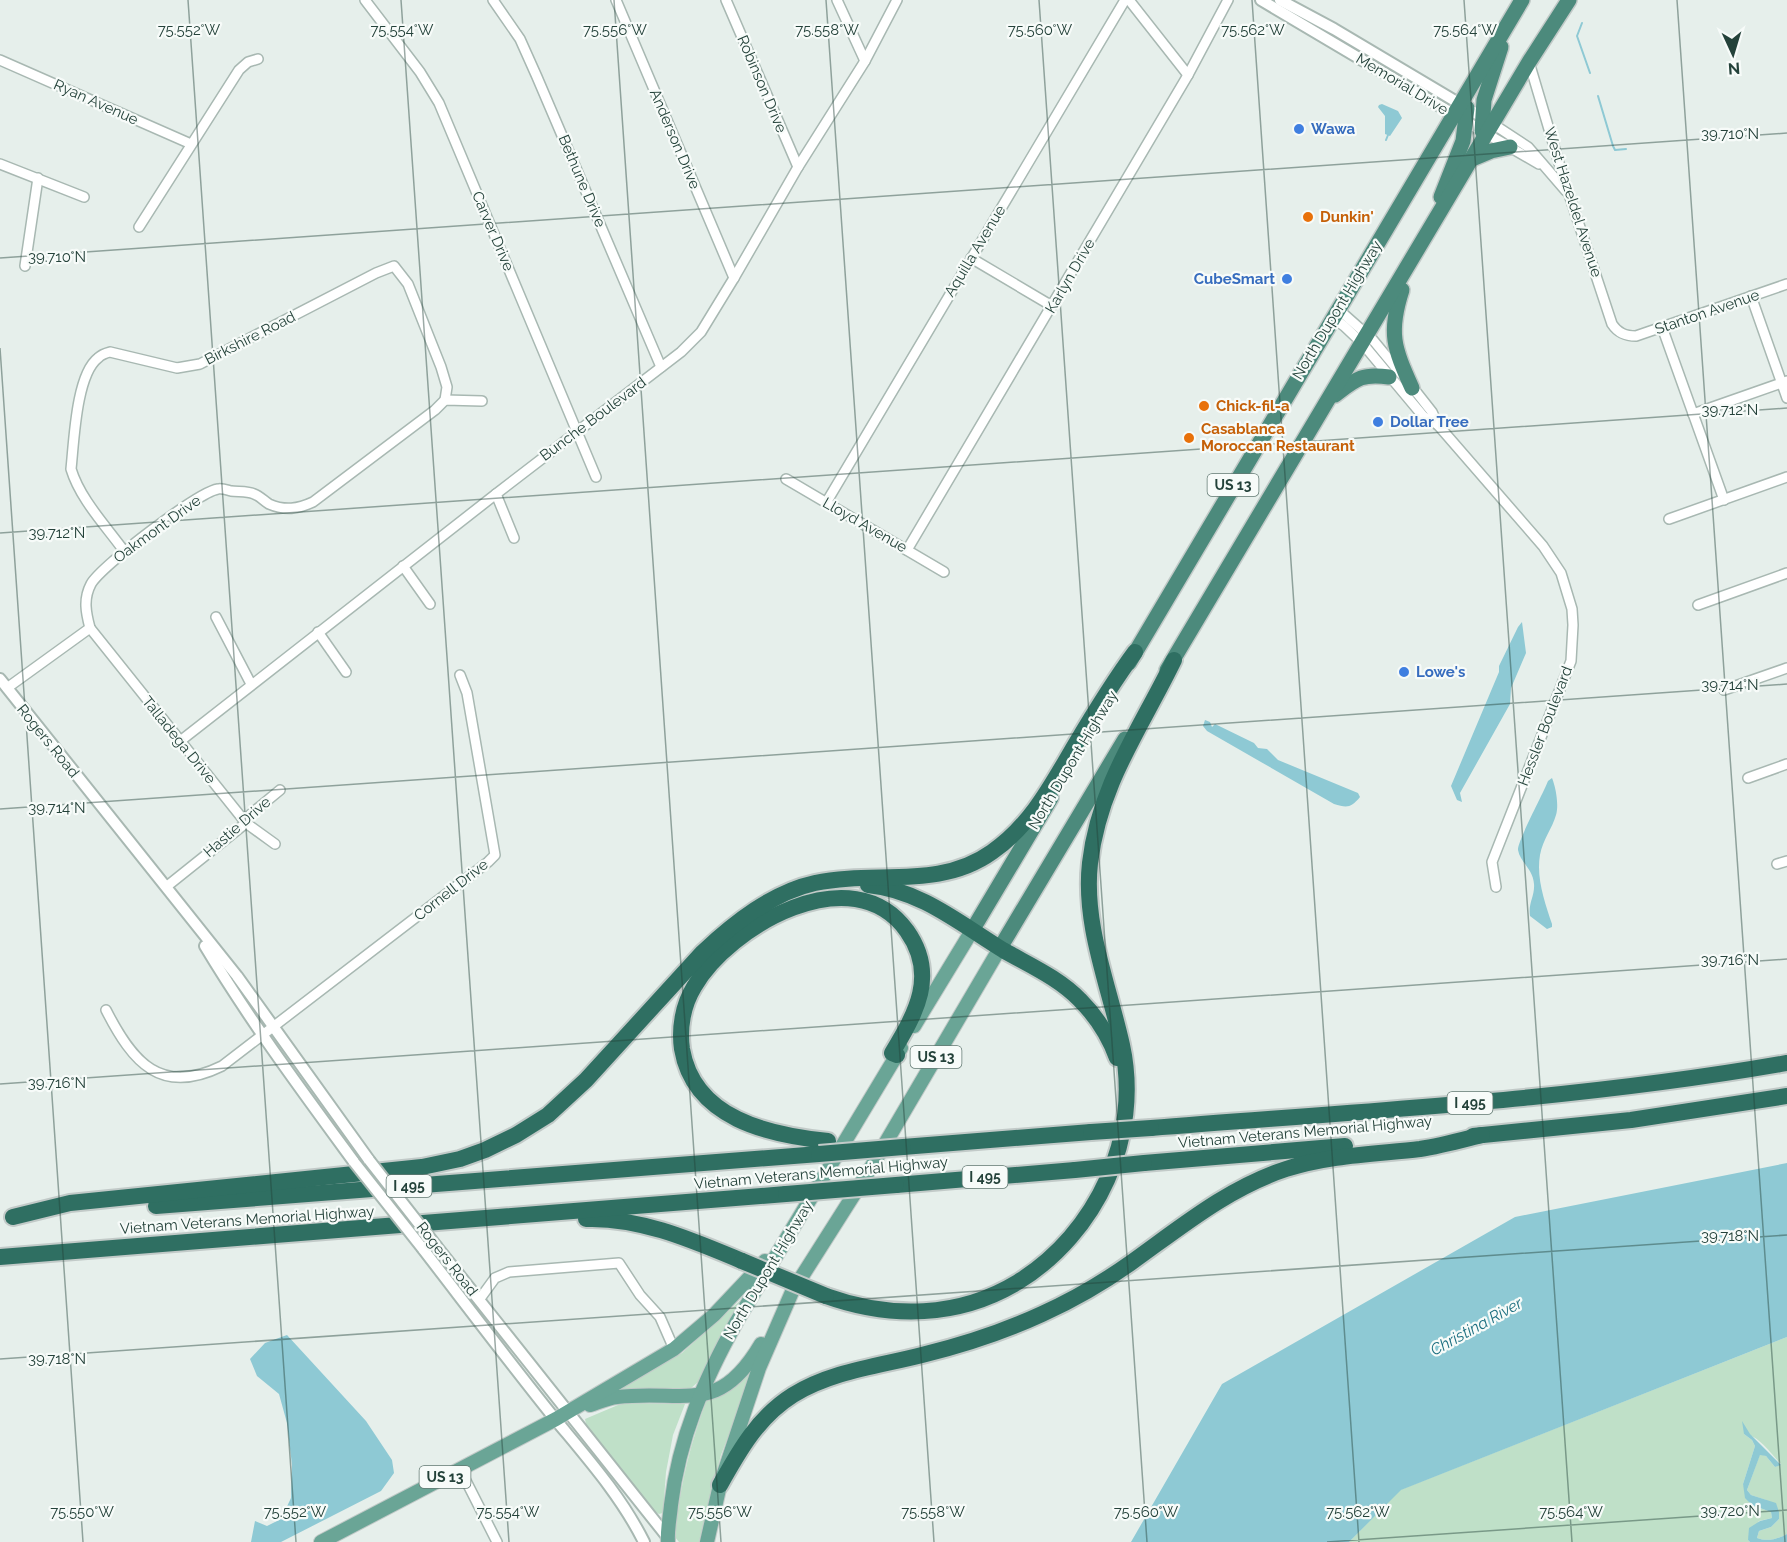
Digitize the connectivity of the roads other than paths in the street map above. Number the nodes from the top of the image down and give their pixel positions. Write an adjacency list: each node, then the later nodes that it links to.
1 (365, 0): 55 (street, Carver Drive)
2 (493, 0): 45 (street, Bethune Drive)
3 (616, 0): 37 (street, Anderson Drive)
4 (726, 0): 27 (street, Robinson Drive)
5 (837, 0): 18 (street)
6 (897, 0): 18 (street, Bunche Boulevard)
7 (1127, 0): 20 (street); 34 (street, Aquilla Avenue)
8 (1228, 0): 20 (street, Karlyn Drive)
9 (1261, 0): 21 (street, Memorial Drive)
10 (1280, 0): 21 (street, Memorial Drive)
11 (1522, 0): 15 (highway, North Dupont Highway / US 13)
12 (1553, 0): 14 (highway)
13 (1569, 0): 14 (highway, US 13)
14 (1561, 14): 19 (highway, US 13)
15 (1504, 32): 21 (highway, North Dupont Highway / US 13); 22 (highway)
16 (258, 59): 23 (street)
17 (0, 60): 23 (street, Ryan Avenue)
18 (865, 61): 27 (street, Bunche Boulevard)
19 (1529, 63): 22 (highway, US 13); 31 (street, West Hazeldel Avenue)
20 (1188, 75): 40 (street, Karlyn Drive)
21 (1462, 112): 22 (street, Memorial Drive); 33 (highway); 41 (highway, North Dupont Highway / US 13)
22 (1486, 127): 24 (street, Memorial Drive); 25 (highway, US 13); 28 (street, Memorial Drive)
23 (192, 144): 32 (street)
24 (1510, 147): 25 (highway); 28 (street, Memorial Drive)
25 (1472, 159): 33 (highway, US 13)
26 (0, 164): 29 (street)
27 (798, 167): 37 (street, Bunche Boulevard)
28 (1544, 167): 31 (street, Memorial Drive)
29 (38, 178): 30 (street); 36 (street)
30 (84, 197)
31 (1572, 201): 43 (street, West Hazeldel Avenue)
32 (139, 227)
33 (1425, 238): 35 (highway, US 13)
34 (971, 258): 40 (street); 61 (street, Aquilla Avenue)
35 (1410, 264): 44 (highway, US 13); 48 (highway)
36 (25, 266)
37 (734, 278): 45 (street, Bunche Boulevard)
38 (1787, 284): 39 (street, Stanton Avenue)
39 (1751, 296): 42 (street, Stanton Avenue); 47 (street)
40 (1052, 306): 65 (street, Karlyn Drive)
41 (1335, 314): 44 (street, Hessler Boulevard); 74 (highway, North Dupont Highway / US 13)
42 (1662, 327): 43 (street, Stanton Avenue); 53 (street)
43 (1626, 336)
44 (1365, 339): 46 (street, Hessler Boulevard); 48 (street, Hessler Boulevard); 52 (highway, US 13)
45 (661, 367): 55 (street, Bunche Boulevard)
46 (1389, 376): 52 (highway); 54 (street, Hessler Boulevard)
47 (1785, 382): 49 (street); 53 (street)
48 (1412, 388): 54 (street, Hessler Boulevard)
49 (1787, 398)
50 (445, 400): 51 (street); 64 (street, Oakmont Drive); 64 (street, Birkshire Road)
51 (482, 401)
52 (1328, 401): 75 (highway, US 13)
53 (1693, 414): 60 (street)
54 (1438, 425): 91 (street, Hessler Boulevard)
55 (578, 430): 56 (street, Carver Drive); 59 (street, Bunche Boulevard)
56 (596, 477)
57 (1787, 477): 60 (street)
58 (786, 479): 61 (street, Lloyd Avenue)
59 (496, 494): 63 (street); 66 (street, Bunche Boulevard)
60 (1724, 500): 62 (street)
61 (826, 503): 65 (street, Lloyd Avenue)
62 (1669, 519)
63 (514, 538)
64 (124, 550): 72 (street, Oakmont Drive)
65 (907, 550): 67 (street, Lloyd Avenue)
66 (404, 566): 69 (street); 73 (street, Bunche Boulevard)
67 (944, 572)
68 (1787, 573): 70 (street)
69 (430, 604)
70 (1698, 605)
71 (216, 617): 80 (street)
72 (90, 628): 79 (street); 82 (street, Talladega Drive)
73 (318, 632): 77 (street); 80 (street, Bunche Boulevard)
74 (1134, 652): 92 (highway); 94 (highway, North Dupont Highway / US 13)
75 (1174, 660): 95 (highway, US 13); 102 (highway)
76 (1787, 668): 81 (street)
77 (346, 672)
78 (460, 675): 97 (street, Cornell Drive)
79 (3, 684): 90 (street, Rogers Road)
80 (251, 684): 82 (street, Bunche Boulevard)
81 (1724, 690)
82 (179, 742): 86 (street, Talladega Drive)
83 (1787, 764): 84 (street)
84 (1748, 778)
85 (280, 790): 86 (street, Hastie Drive)
86 (246, 823): 87 (street, Talladega Drive); 90 (street, Hastie Drive)
87 (275, 844)
88 (1787, 861): 89 (street)
89 (1777, 864)
90 (166, 887): 93 (street, Rogers Road)
91 (1496, 887)
92 (775, 899): 94 (highway); 105 (highway)
93 (187, 915): 97 (street, Rogers Road); 98 (street, Rogers Road)
94 (973, 929): 95 (highway); 99 (main road, North Dupont Highway / US 13)
95 (1000, 948): 102 (highway); 109 (main road, US 13)
96 (106, 1010): 98 (street, Cornell Drive)
97 (273, 1026): 98 (street, Cornell Drive); 110 (street, Rogers Road, bridge)
98 (261, 1035): 114 (street, Rogers Road, bridge)
99 (897, 1055): 104 (highway); 107 (main road, North Dupont Highway / US 13)
100 (1787, 1063): 104 (highway, Vietnam Veterans Memorial Highway / I 495, bridge)
101 (1787, 1096): 103 (highway, Vietnam Veterans Memorial Highway / I 495)
102 (1125, 1103): 106 (highway, bridge)
103 (1482, 1135): 106 (highway, Vietnam Veterans Memorial Highway / I 495, bridge); 116 (highway)
104 (823, 1148): 105 (highway, Vietnam Veterans Memorial Highway / I 495)
105 (7, 1218)
106 (471, 1221): 108 (highway, Vietnam Veterans Memorial Highway / I 495)
107 (785, 1240): 111 (main road, US 13); 112 (main road, North Dupont Highway)
108 (0, 1257)
109 (792, 1292): 112 (main road, US 13); 116 (main road)
110 (479, 1300): 111 (street); 113 (street, Rogers Road)
111 (674, 1349): 113 (main road, US 13)
112 (699, 1396): 113 (main road, US 13); 117 (main road, North Dupont Highway)
113 (568, 1411): 114 (main road, US 13); 117 (street, Rogers Road)
114 (555, 1419): 115 (main road, US 13); 120 (street, Rogers Road)
115 (460, 1469): 118 (main road, US 13); 119 (street)
116 (720, 1485): 121 (main road)
117 (669, 1540)
118 (321, 1542)
119 (497, 1542)
120 (644, 1542)
121 (707, 1542)

